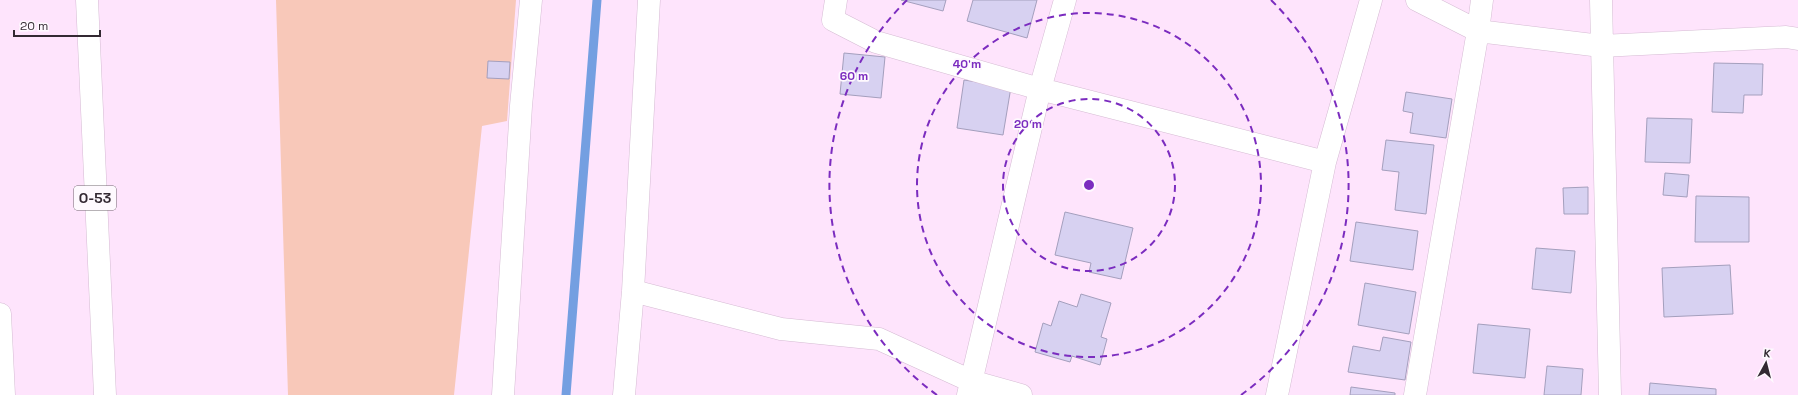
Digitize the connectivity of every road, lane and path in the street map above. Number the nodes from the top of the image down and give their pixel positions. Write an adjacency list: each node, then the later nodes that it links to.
1 (87, 0): 19 (main road, O-53)
2 (531, 0): 20 (main road)
3 (649, 0): 15 (main road)
4 (836, 0): 13 (main road)
5 (1065, 0): 13 (main road)
6 (1371, 0): 14 (main road)
7 (1417, 0): 10 (main road)
8 (1482, 0): 10 (main road)
9 (1601, 0): 12 (main road)
10 (1478, 31): 12 (main road); 24 (main road)
11 (1798, 39): 12 (main road)
12 (1601, 46): 25 (main road)
13 (1040, 89): 14 (main road); 17 (main road)
14 (1325, 162): 23 (main road)
15 (633, 291): 17 (main road); 21 (main road)
16 (0, 314): 18 (main road)
17 (970, 388): 22 (main road)
18 (4, 395)
19 (106, 395)
20 (503, 395)
21 (624, 395)
22 (1021, 395)
23 (1277, 395)
24 (1415, 395)
25 (1610, 395)

